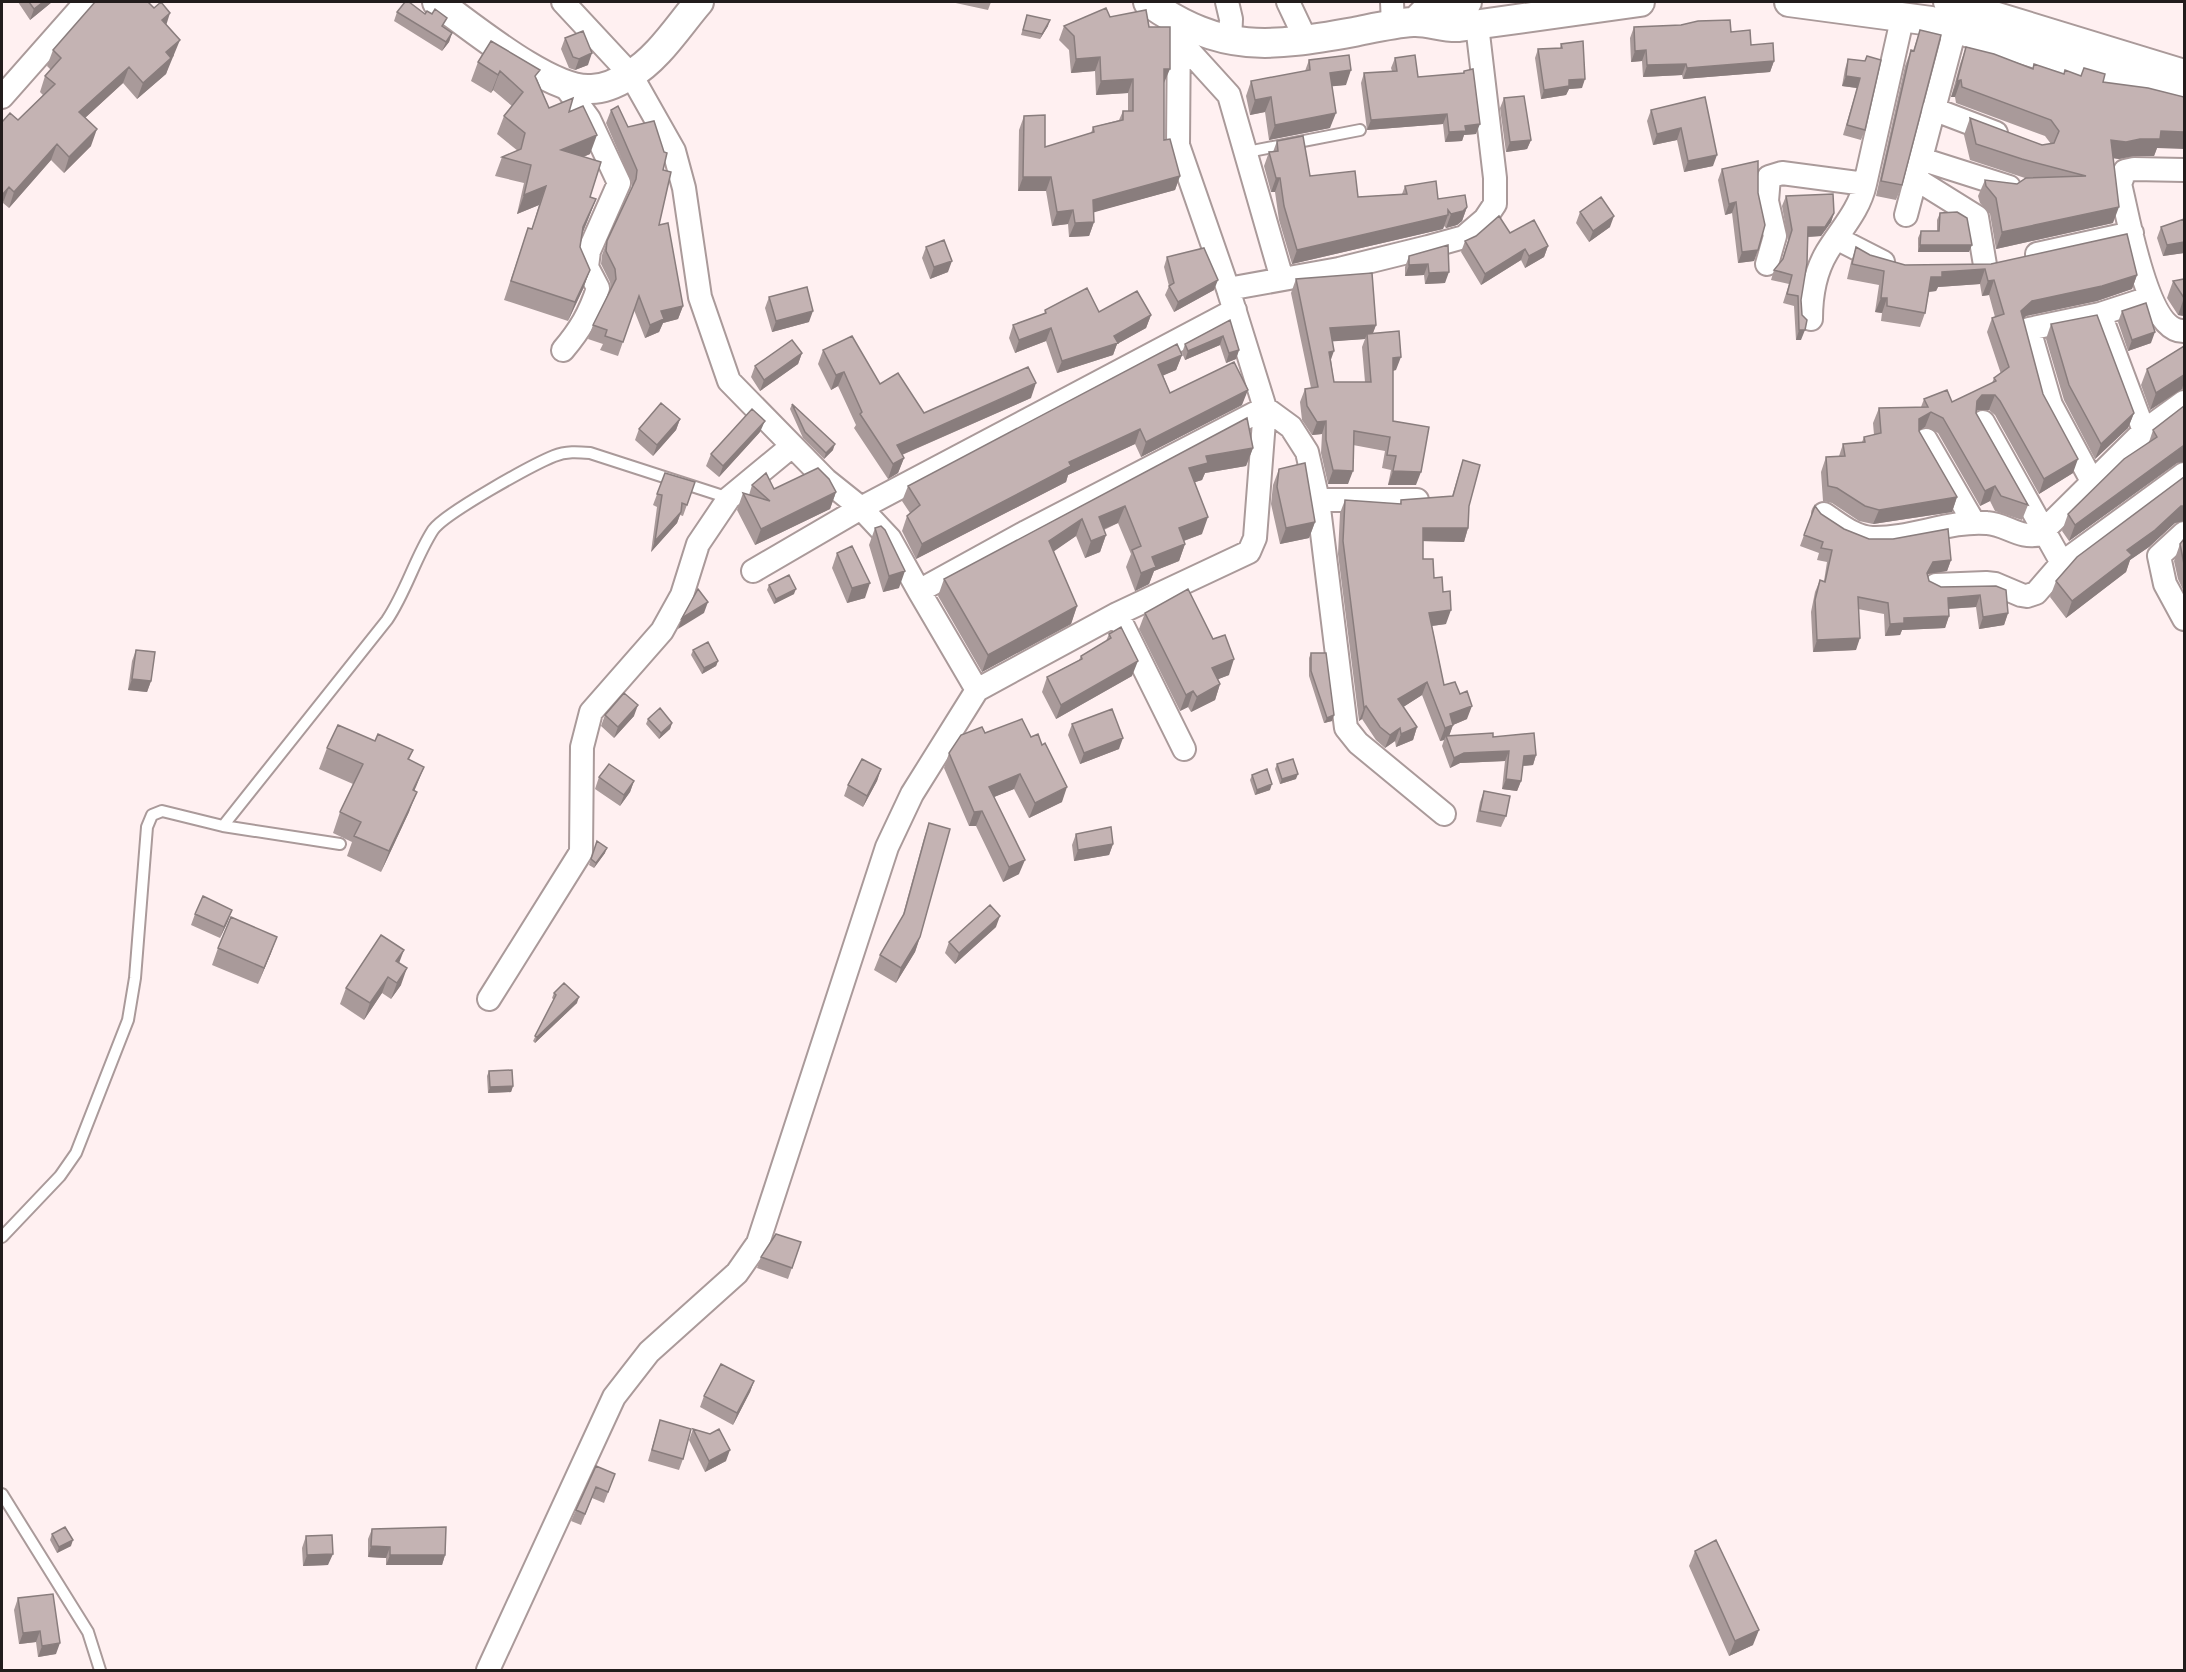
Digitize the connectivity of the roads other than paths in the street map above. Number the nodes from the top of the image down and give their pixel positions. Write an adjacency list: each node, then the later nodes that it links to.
1 (86, 2): 20 (street)
2 (437, 2): 19 (street)
3 (564, 2): 18 (street)
4 (699, 2): 18 (street)
5 (1148, 2): 14 (street)
6 (1227, 2): 16 (street)
7 (1288, 2): 15 (street)
8 (1640, 2): 11 (street)
9 (1789, 2): 12 (street)
10 (1955, 12): 12 (street); 17 (street); 21 (street); 22 (street)
11 (1472, 13): 13 (street); 35 (street)
12 (1903, 15): 28 (street)
13 (1400, 16): 15 (street)
14 (1179, 31): 16 (street); 25 (street); 36 (street)
15 (1306, 40): 16 (street)
16 (1230, 42)
17 (2184, 74)
18 (631, 75): 19 (street); 48 (street)
19 (565, 86): 42 (street)
20 (2, 97)
21 (2184, 100)
22 (1933, 109): 24 (street); 26 (street)
23 (1360, 130): 25 (lane)
24 (2019, 141)
25 (1247, 152): 35 (street)
26 (1918, 169): 29 (street); 30 (street); 31 (street)
27 (2184, 170): 31 (street)
28 (1865, 184): 32 (street); 33 (street)
29 (2009, 188)
30 (1906, 215)
31 (2132, 233): 37 (street)
32 (1838, 239): 34 (street); 40 (street)
33 (1767, 264)
34 (1900, 266)
35 (1282, 279): 36 (street)
36 (1228, 289): 38 (street)
37 (2149, 298): 39 (street); 41 (street)
38 (1235, 310): 44 (street); 54 (street)
39 (2100, 314): 46 (street); 50 (street)
40 (1811, 319)
41 (2184, 331)
42 (563, 350)
43 (2184, 402): 46 (street)
44 (1265, 408): 52 (street); 62 (street); 63 (street)
45 (1983, 422): 57 (street)
46 (2144, 431): 50 (street)
47 (1926, 440): 56 (street)
48 (792, 446): 51 (street); 54 (street)
49 (2184, 474): 59 (street)
50 (2092, 481): 57 (street)
51 (729, 498): 68 (lane); 70 (street)
52 (1318, 500): 53 (street); 67 (street)
53 (1417, 500)
54 (861, 508): 60 (street); 62 (street)
55 (1824, 514): 56 (street)
56 (1974, 523): 57 (street)
57 (2043, 530): 59 (street)
58 (2184, 533): 64 (street)
59 (2062, 563): 61 (street)
60 (753, 572)
61 (1936, 585)
62 (919, 591): 65 (street)
63 (1117, 614): 65 (street); 66 (street)
64 (2184, 620)
65 (977, 690): 74 (street)
66 (1184, 748)
67 (1444, 814)
68 (223, 826): 69 (lane); 71 (lane)
69 (340, 844)
70 (489, 999)
71 (2, 1237)
72 (2, 1494): 73 (lane)
73 (100, 1671)
74 (488, 1671)

